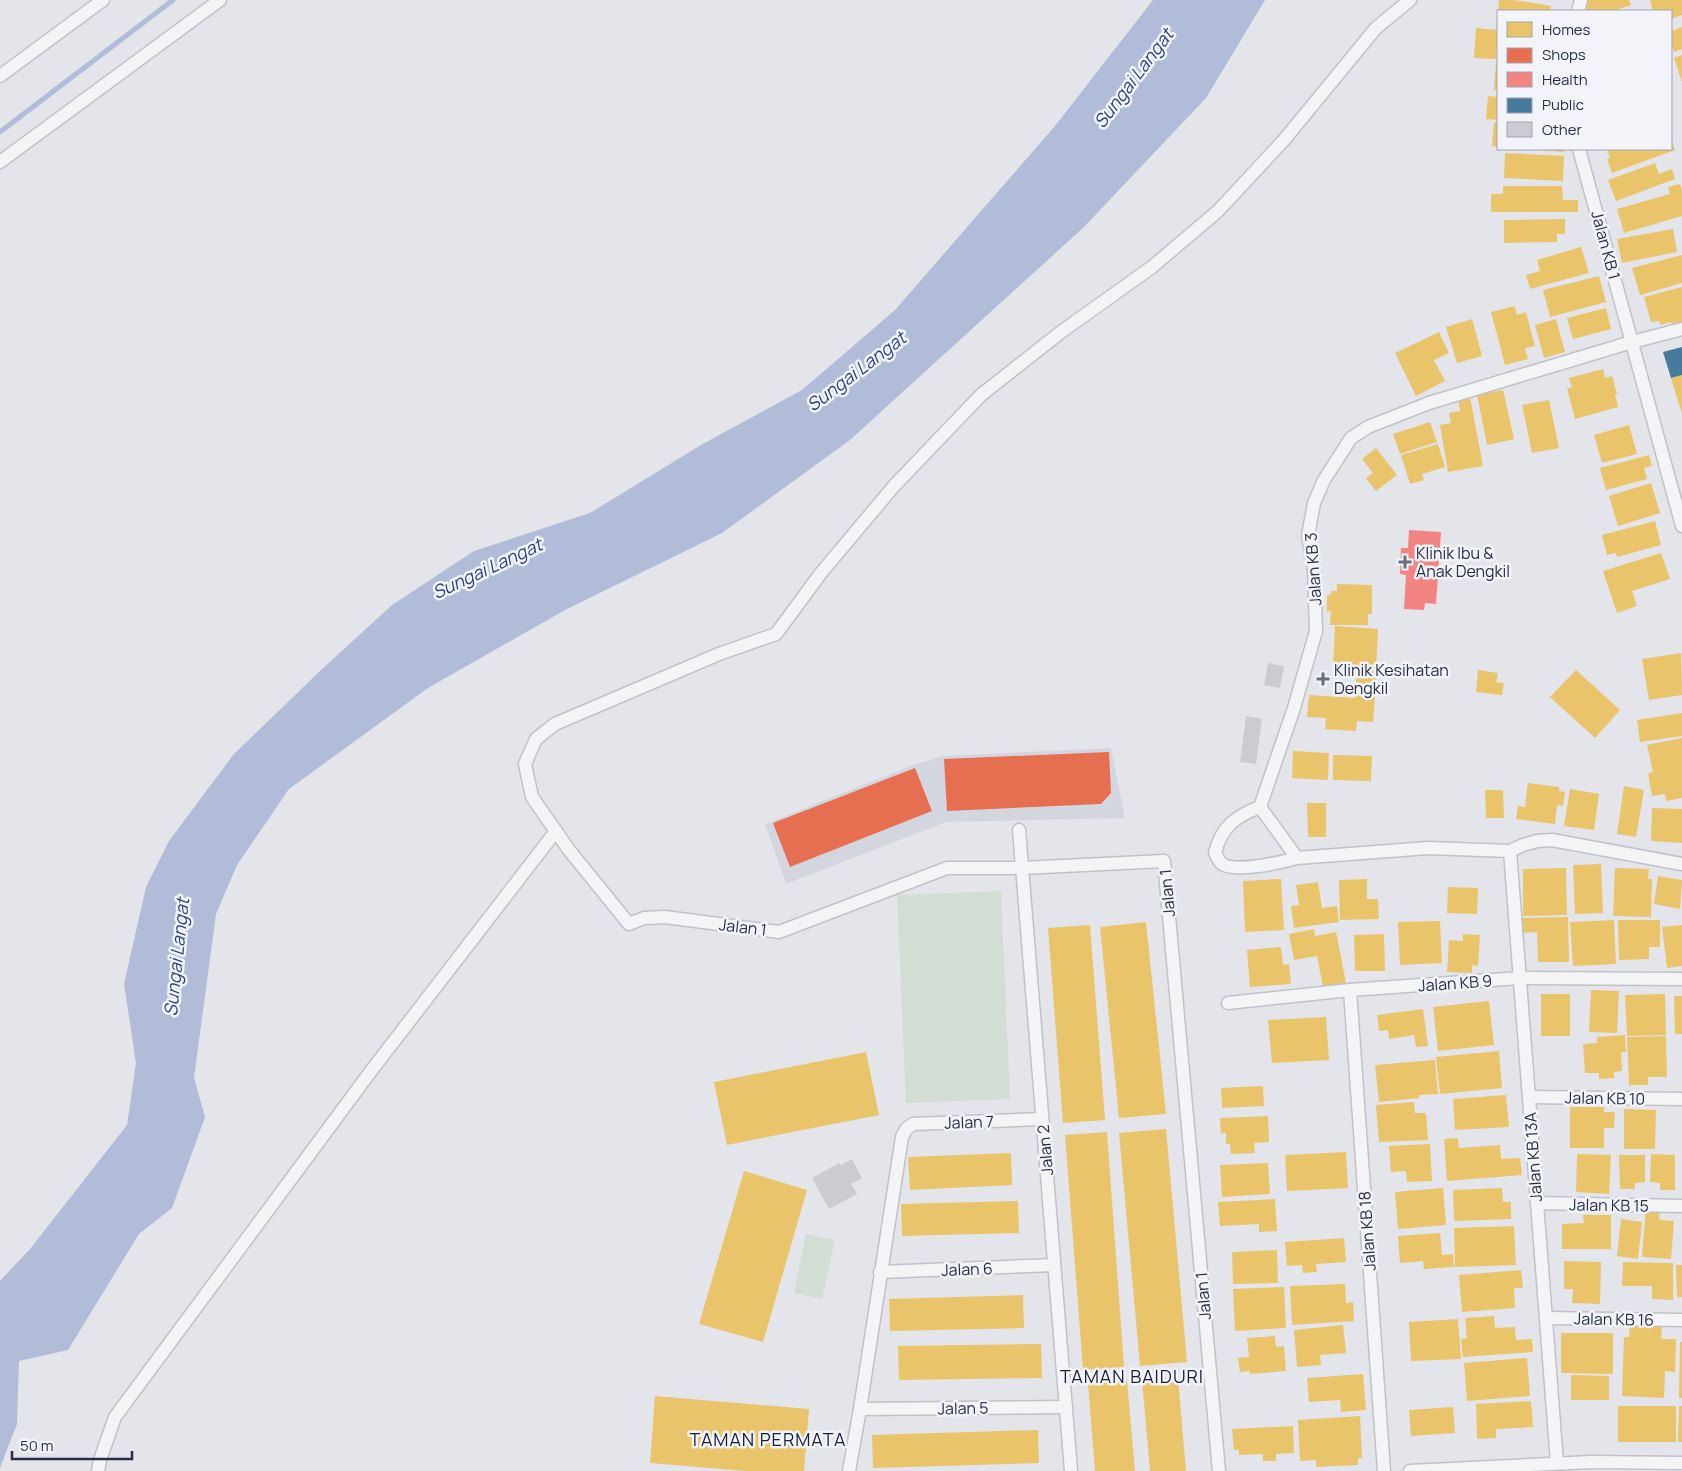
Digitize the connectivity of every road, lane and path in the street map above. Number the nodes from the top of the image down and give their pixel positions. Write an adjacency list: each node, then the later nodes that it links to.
1 (103, 0): 4 (street)
2 (220, 0): 6 (street)
3 (1410, 0): 12 (street)
4 (0, 76)
5 (1579, 150): 8 (street, Jalan KB 1)
6 (0, 162)
7 (1682, 329): 8 (street, Jalan KB 3)
8 (1632, 342): 9 (street, Jalan KB 1); 10 (street, Jalan KB 3)
9 (1682, 526)
10 (1260, 808): 14 (street); 14 (street)
11 (1019, 830): 16 (street, Jalan 2)
12 (556, 831): 16 (street, Jalan 1); 35 (street)
13 (1510, 851): 14 (street); 15 (street); 17 (street, Jalan KB 13A)
14 (1297, 858)
15 (1682, 864)
16 (1022, 868): 23 (street, Jalan 2); 38 (street, Jalan 1)
17 (1520, 978): 18 (street, Jalan KB 9); 19 (street, Jalan KB 9); 21 (street, Jalan KB 13A)
18 (1682, 979)
19 (1350, 990): 20 (street, Jalan KB 9); 39 (street, Jalan KB 18)
20 (1228, 1003)
21 (1529, 1097): 22 (street, Jalan KB 10); 24 (street, Jalan KB 13A)
22 (1682, 1099)
23 (1042, 1119): 26 (street, Jalan 2); 27 (street, Jalan 7)
24 (1537, 1203): 25 (street, Jalan KB 15); 28 (street, Jalan KB 13A)
25 (1682, 1206)
26 (1054, 1265): 27 (street, Jalan 6); 30 (street, Jalan 2)
27 (880, 1272): 31 (street)
28 (1546, 1318): 29 (street, Jalan KB 16); 32 (street, Jalan KB 13A)
29 (1682, 1320)
30 (1066, 1407): 31 (street, Jalan 5); 37 (street, Jalan 2)
31 (860, 1409): 36 (street)
32 (1557, 1463): 34 (street); 40 (street)
33 (1682, 1463): 34 (street)
34 (1591, 1466)
35 (98, 1471)
36 (849, 1471)
37 (1071, 1471)
38 (1219, 1471)
39 (1384, 1471)
40 (1410, 1471)

